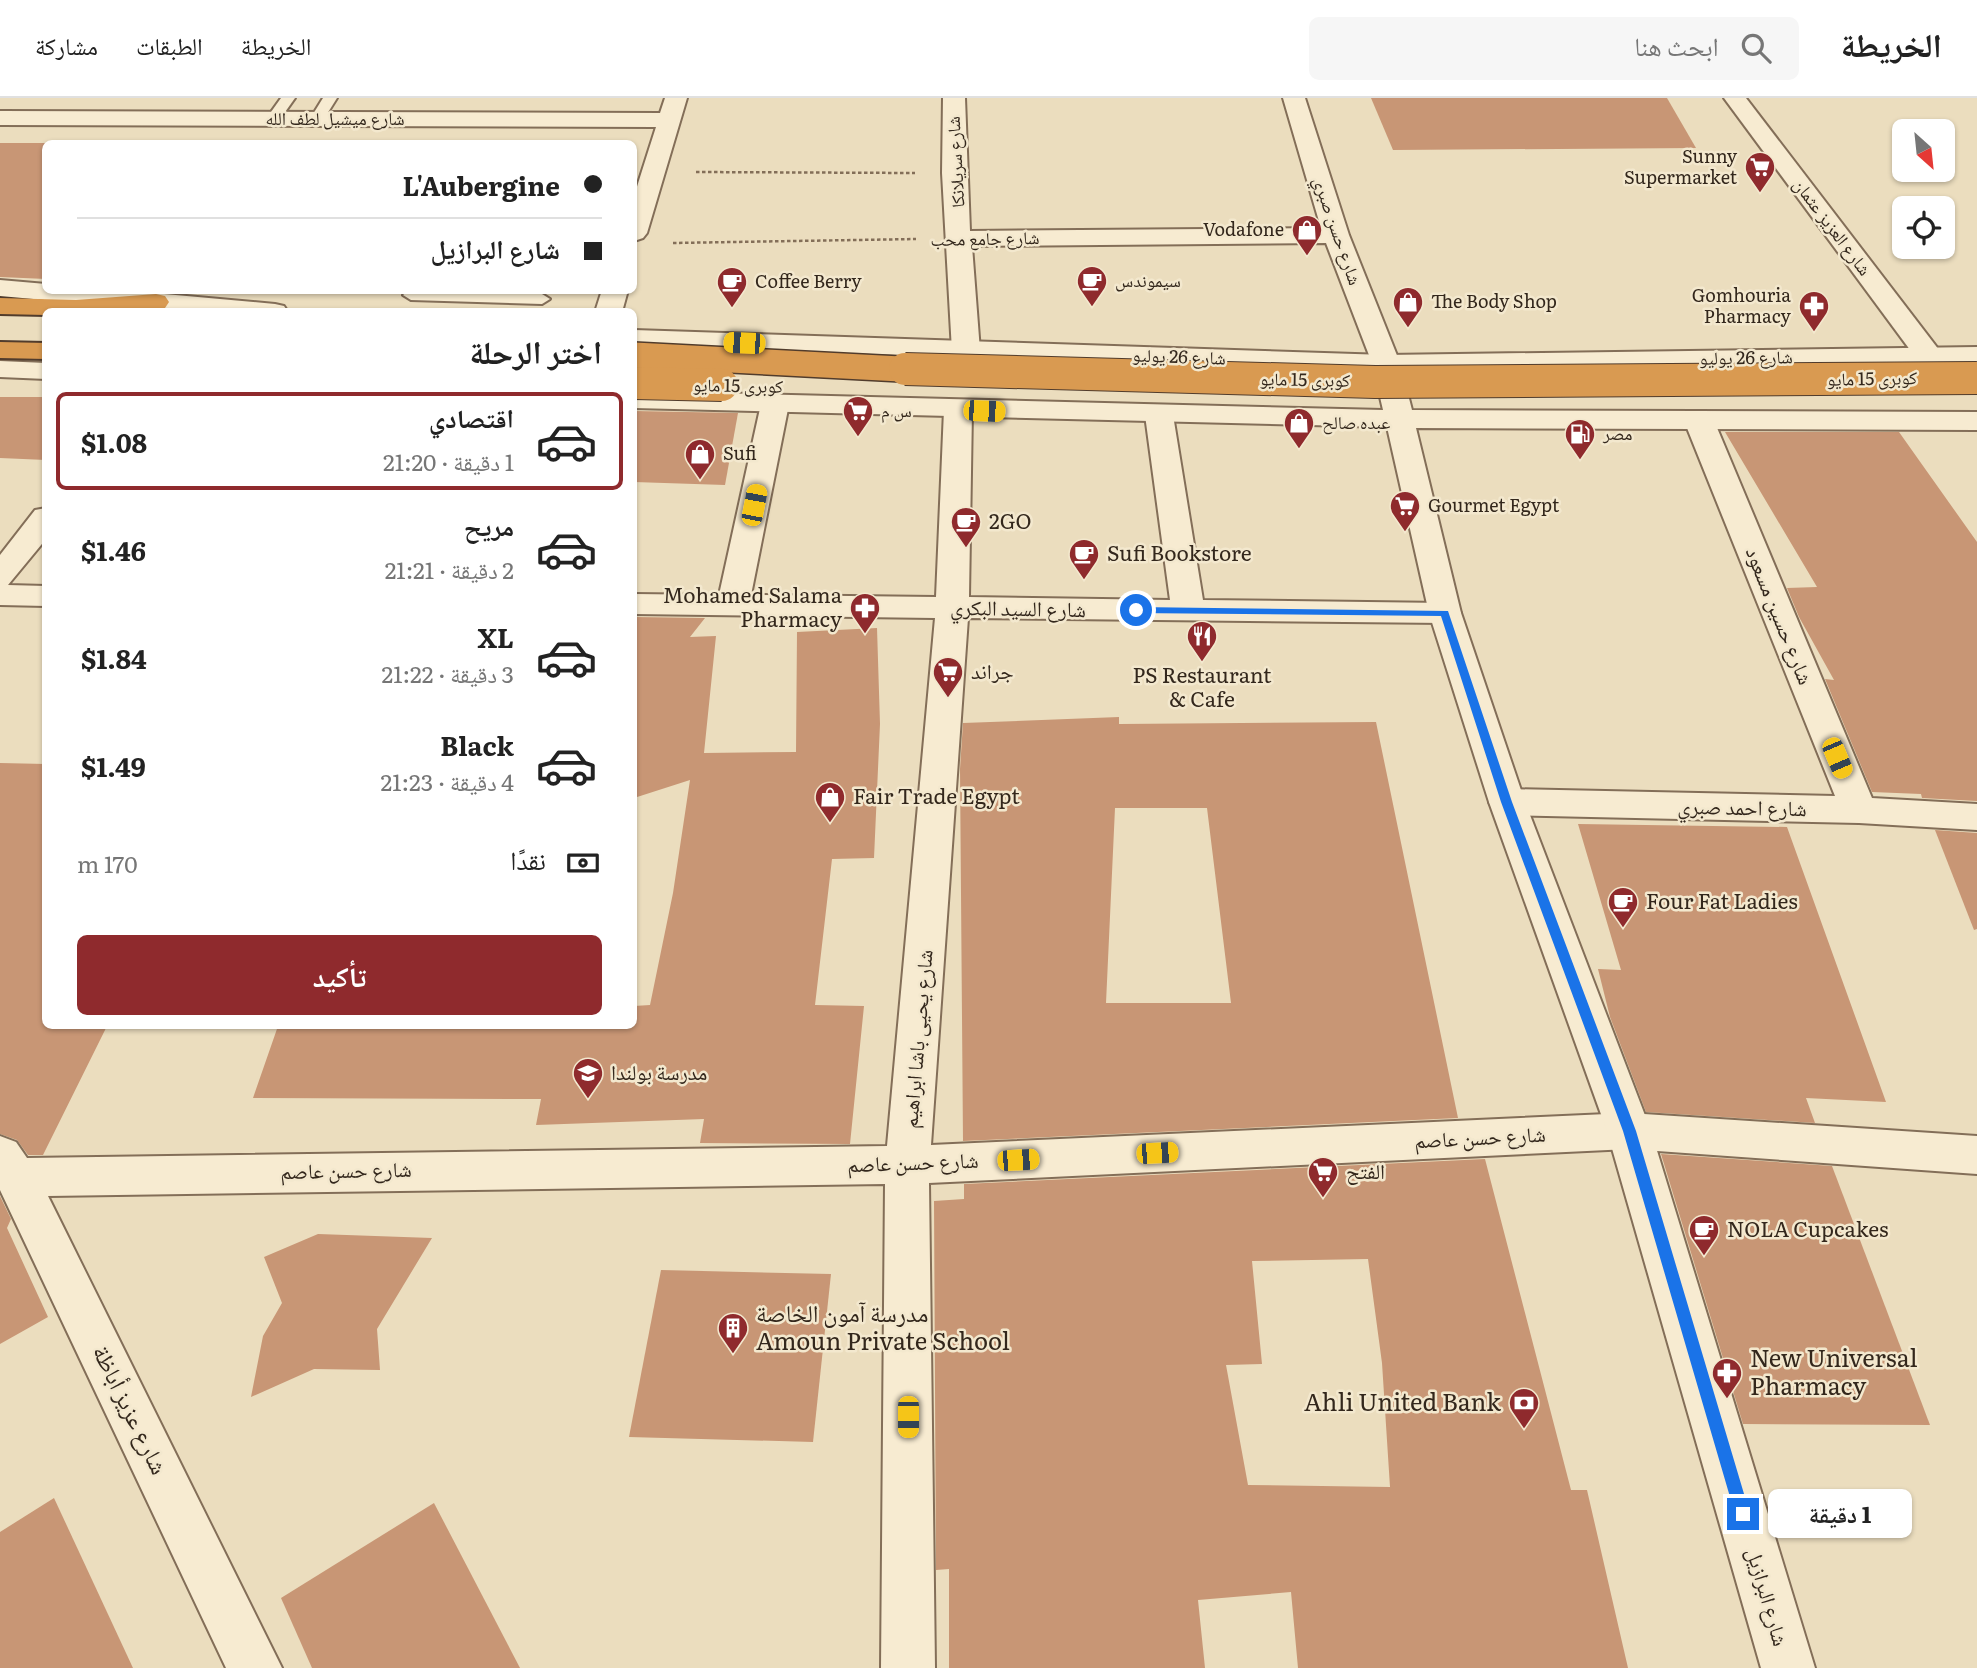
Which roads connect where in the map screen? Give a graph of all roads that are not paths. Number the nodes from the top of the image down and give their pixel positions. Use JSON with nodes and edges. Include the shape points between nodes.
{"nodes":[{"id":1,"x":330,"y":98,"type":"edge"},
{"id":2,"x":954,"y":98,"type":"edge"},
{"id":3,"x":1294,"y":98,"type":"edge"},
{"id":4,"x":1735,"y":98,"type":"edge"},
{"id":5,"x":673,"y":109,"type":"edge"},
{"id":6,"x":283,"y":112,"type":"edge"},
{"id":7,"x":0,"y":118,"type":"edge"},
{"id":8,"x":317,"y":119,"type":"junction"},
{"id":9,"x":273,"y":140,"type":"edge"},
{"id":10,"x":638,"y":205,"type":"edge"},
{"id":11,"x":1336,"y":235,"type":"junction"},
{"id":12,"x":961,"y":239,"type":"junction"},
{"id":13,"x":0,"y":288,"type":"edge"},
{"id":14,"x":42,"y":291,"type":"edge"},
{"id":15,"x":92,"y":294,"type":"edge"},
{"id":16,"x":168,"y":299,"type":"edge"},
{"id":17,"x":409,"y":299,"type":"edge"},
{"id":18,"x":541,"y":300,"type":"edge"},
{"id":19,"x":0,"y":306,"type":"edge"},
{"id":20,"x":100,"y":308,"type":"edge"},
{"id":21,"x":242,"y":308,"type":"edge"},
{"id":22,"x":40,"y":316,"type":"edge"},
{"id":23,"x":0,"y":322,"type":"edge"},
{"id":24,"x":637,"y":338,"type":"edge"},
{"id":25,"x":0,"y":350,"type":"edge"},
{"id":26,"x":42,"y":351,"type":"edge"},
{"id":27,"x":966,"y":351,"type":"junction"},
{"id":28,"x":637,"y":355,"type":"edge"},
{"id":29,"x":1977,"y":355,"type":"edge"},
{"id":30,"x":1929,"y":356,"type":"junction"},
{"id":31,"x":1386,"y":363,"type":"junction"},
{"id":32,"x":0,"y":369,"type":"edge"},
{"id":33,"x":42,"y":371,"type":"edge"},
{"id":34,"x":1977,"y":378,"type":"edge"},
{"id":35,"x":637,"y":383,"type":"edge"},
{"id":36,"x":637,"y":400,"type":"edge"},
{"id":37,"x":1977,"y":403,"type":"edge"},
{"id":38,"x":775,"y":404,"type":"junction"},
{"id":39,"x":958,"y":410,"type":"junction"},
{"id":40,"x":1159,"y":415,"type":"junction"},
{"id":41,"x":1399,"y":419,"type":"junction"},
{"id":42,"x":1977,"y":421,"type":"edge"},
{"id":43,"x":1700,"y":423,"type":"junction"},
{"id":44,"x":42,"y":522,"type":"edge"},
{"id":45,"x":0,"y":577,"type":"edge"},
{"id":46,"x":0,"y":595,"type":"edge"},
{"id":47,"x":42,"y":596,"type":"edge"},
{"id":48,"x":637,"y":604,"type":"edge"},
{"id":49,"x":733,"y":605,"type":"junction"},
{"id":50,"x":952,"y":608,"type":"junction"},
{"id":51,"x":1188,"y":611,"type":"junction"},
{"id":52,"x":1445,"y":613,"type":"junction"},
{"id":53,"x":1507,"y":802,"type":"junction"},
{"id":54,"x":1858,"y":810,"type":"junction"},
{"id":55,"x":1977,"y":817,"type":"edge"},
{"id":56,"x":1629,"y":1131,"type":"junction"},
{"id":57,"x":1977,"y":1155,"type":"edge"},
{"id":58,"x":907,"y":1165,"type":"junction"},
{"id":59,"x":8,"y":1166,"type":"edge"},
{"id":60,"x":255,"y":1668,"type":"edge"},
{"id":61,"x":908,"y":1668,"type":"edge"},
{"id":62,"x":1788,"y":1668,"type":"edge"}],
"edges":[{"from":1,"to":8,"type":"lane"},
{"from":2,"to":12,"type":"street","name":"شارع سريلانكا","via":[[954,173]]},
{"from":3,"to":11,"type":"street","name":"شارع حسن صبري"},
{"from":4,"to":30,"type":"street","name":"شارع العزيز عثمان"},
{"from":5,"to":8,"type":"street","name":"شارع ميشيل لطف الله"},
{"from":5,"to":10,"type":"street"},
{"from":6,"to":7,"type":"street","name":"شارع ميشيل لطف الله"},
{"from":6,"to":8,"type":"street","name":"شارع ميشيل لطف الله"},
{"from":6,"to":9,"type":"street"},
{"from":11,"to":12,"type":"street","name":"شارع جامع محب"},
{"from":11,"to":31,"type":"street","name":"شارع حسن صبري"},
{"from":12,"to":27,"type":"street","name":"شارع سريلانكا"},
{"from":13,"to":14,"type":"street"},
{"from":15,"to":16,"type":"street"},
{"from":16,"to":20,"type":"highway"},
{"from":16,"to":21,"type":"street"},
{"from":17,"to":18,"type":"lane"},
{"from":19,"to":22,"type":"highway"},
{"from":22,"to":23,"type":"highway"},
{"from":24,"to":27,"type":"street","name":"شارع 26 يوليو"},
{"from":25,"to":26,"type":"highway"},
{"from":27,"to":31,"type":"street","name":"شارع 26 يوليو"},
{"from":28,"to":34,"type":"highway","name":"كوبرى 15 مايو","bridge":true,"via":[[967,372],[1375,382]]},
{"from":29,"to":30,"type":"street","name":"شارع 26 يوليو"},
{"from":30,"to":31,"type":"street","name":"شارع 26 يوليو"},
{"from":31,"to":41,"type":"street","name":"شارع البرازيل"},
{"from":32,"to":33,"type":"street"},
{"from":35,"to":37,"type":"highway","name":"كوبرى 15 مايو","bridge":true,"via":[[1389,407]]},
{"from":36,"to":38,"type":"street"},
{"from":38,"to":39,"type":"street"},
{"from":38,"to":49,"type":"street"},
{"from":39,"to":40,"type":"street"},
{"from":39,"to":50,"type":"street","name":"شارع يحيى باشا ابراهيم"},
{"from":40,"to":41,"type":"street"},
{"from":40,"to":51,"type":"street"},
{"from":41,"to":43,"type":"street"},
{"from":41,"to":52,"type":"street","name":"شارع البرازيل"},
{"from":42,"to":43,"type":"street"},
{"from":43,"to":54,"type":"street","name":"شارع حسين مسعود"},
{"from":44,"to":45,"type":"street"},
{"from":46,"to":47,"type":"street"},
{"from":48,"to":49,"type":"street","name":"شارع السيد البكري"},
{"from":49,"to":50,"type":"street","name":"شارع السيد البكري"},
{"from":50,"to":51,"type":"street","name":"شارع السيد البكري"},
{"from":50,"to":58,"type":"street","name":"شارع يحيى باشا ابراهيم"},
{"from":51,"to":52,"type":"street","name":"شارع السيد البكري"},
{"from":52,"to":53,"type":"street","name":"شارع البرازيل"},
{"from":53,"to":54,"type":"street","name":"شارع احمد صبري"},
{"from":53,"to":56,"type":"street","name":"شارع البرازيل"},
{"from":54,"to":55,"type":"street","name":"شارع احمد صبري"},
{"from":56,"to":57,"type":"street","name":"شارع حسن عاصم"},
{"from":56,"to":58,"type":"street","name":"شارع حسن عاصم"},
{"from":56,"to":62,"type":"street","name":"شارع البرازيل"},
{"from":58,"to":59,"type":"street","name":"شارع حسن عاصم"},
{"from":58,"to":61,"type":"street","name":"شارع يحيى باشا ابراهيم"},
{"from":59,"to":60,"type":"street","name":"شارع عزيز أباظة"}]}
